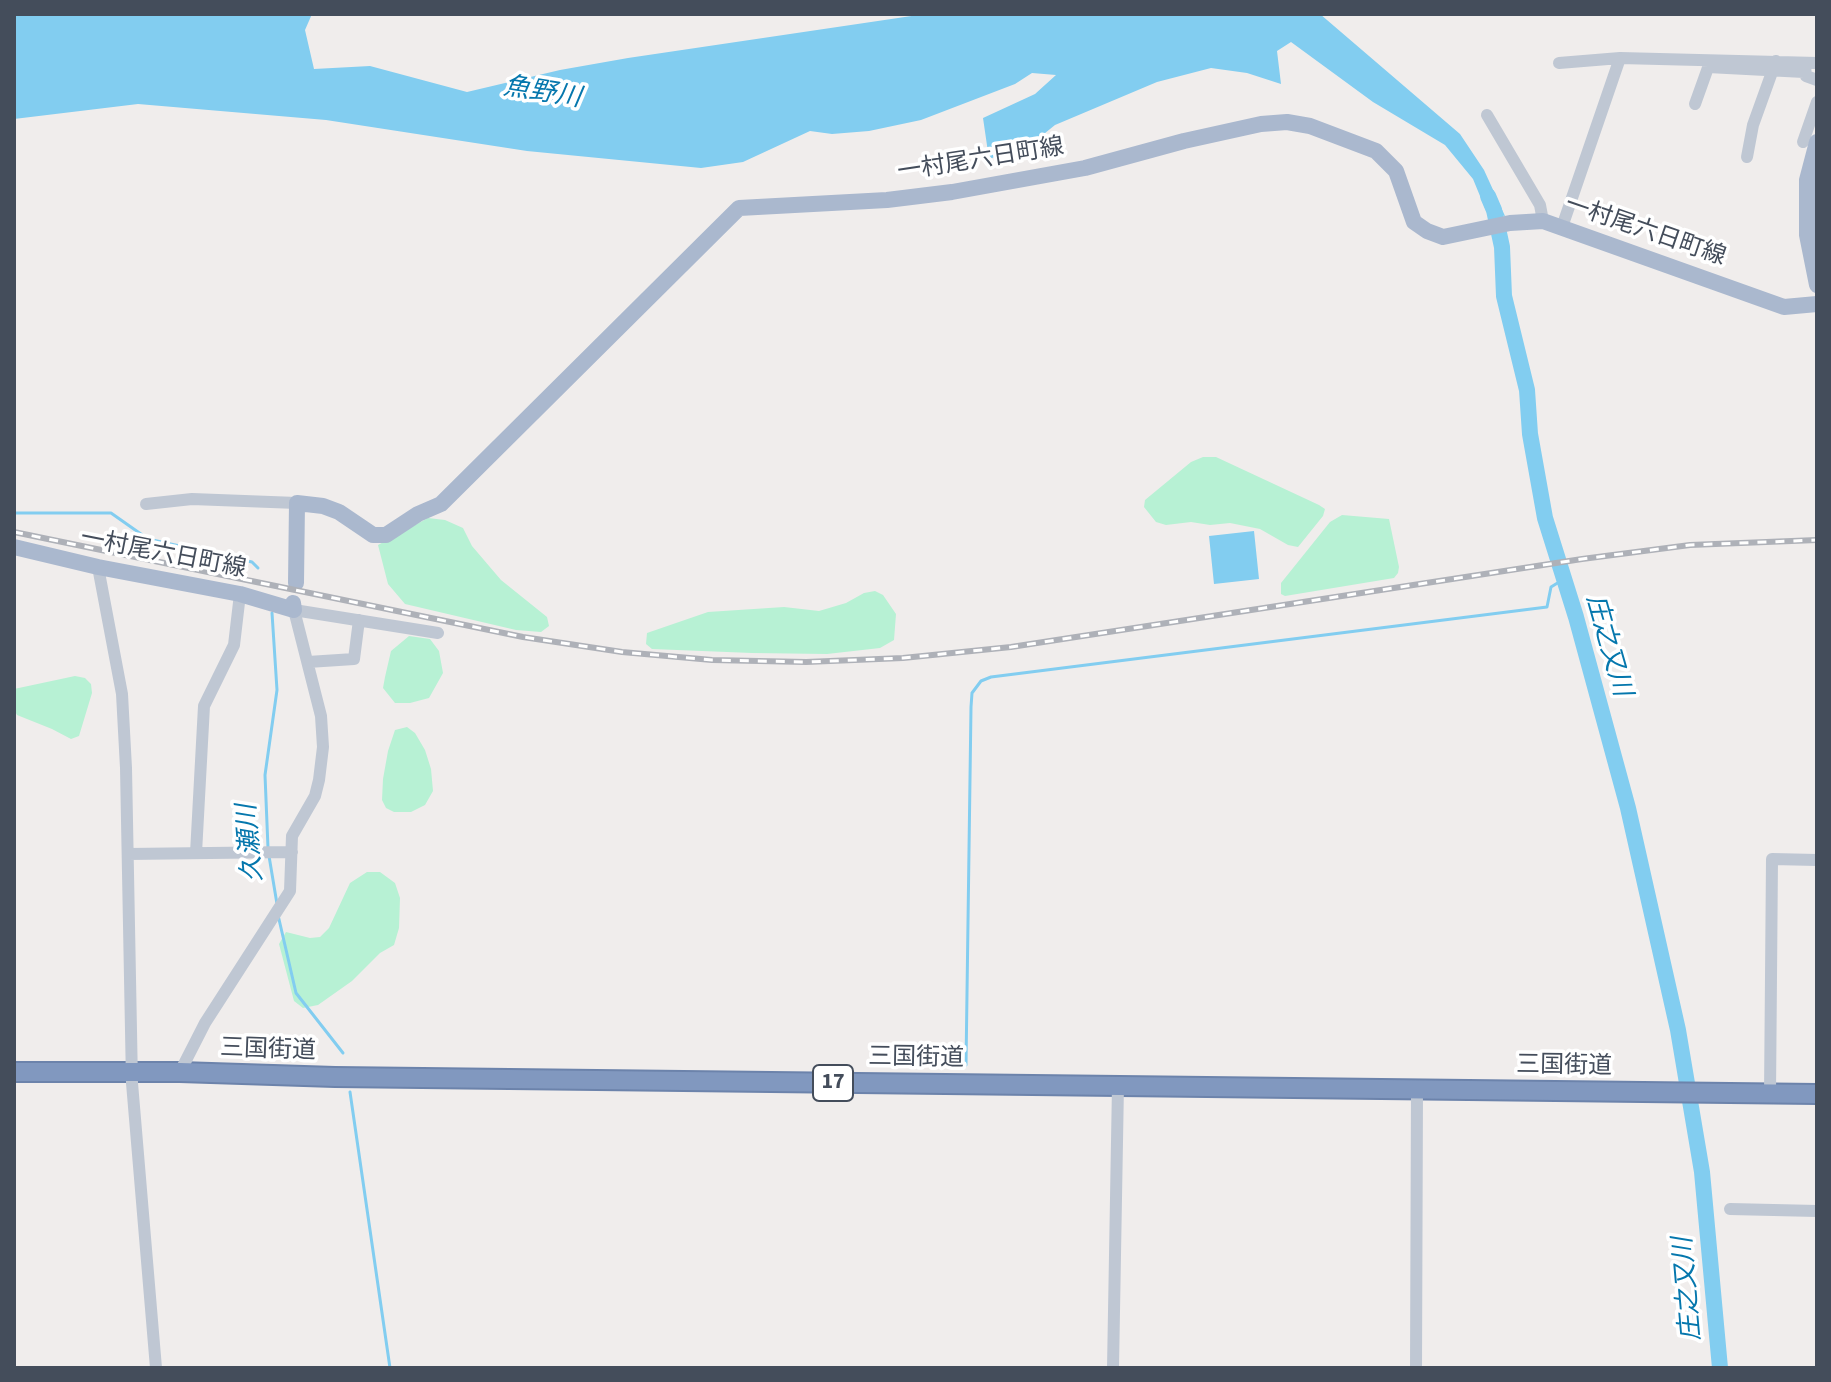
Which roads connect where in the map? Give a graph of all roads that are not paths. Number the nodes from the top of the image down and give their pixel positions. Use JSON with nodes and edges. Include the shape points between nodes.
{"nodes":[{"id":1,"x":1620,"y":58,"type":"junction"},
{"id":2,"x":1559,"y":63,"type":"dead end"},
{"id":3,"x":1709,"y":63,"type":"junction"},
{"id":4,"x":1774,"y":66,"type":"junction"},
{"id":5,"x":1809,"y":66,"type":"edge"},
{"id":6,"x":1817,"y":80,"type":"edge"},
{"id":7,"x":1817,"y":102,"type":"edge"},
{"id":8,"x":1695,"y":104,"type":"dead end"},
{"id":9,"x":1487,"y":115,"type":"dead end"},
{"id":10,"x":1810,"y":142,"type":"edge"},
{"id":11,"x":1747,"y":157,"type":"dead end"},
{"id":12,"x":1543,"y":221,"type":"junction"},
{"id":13,"x":1562,"y":227,"type":"junction"},
{"id":14,"x":1817,"y":285,"type":"edge"},
{"id":15,"x":1817,"y":304,"type":"edge"},
{"id":16,"x":297,"y":503,"type":"junction"},
{"id":17,"x":146,"y":504,"type":"dead end"},
{"id":18,"x":14,"y":547,"type":"edge"},
{"id":19,"x":98,"y":567,"type":"junction"},
{"id":20,"x":296,"y":583,"type":"dead end"},
{"id":21,"x":240,"y":594,"type":"junction"},
{"id":22,"x":294,"y":606,"type":"junction"},
{"id":23,"x":359,"y":620,"type":"junction"},
{"id":24,"x":438,"y":633,"type":"dead end"},
{"id":25,"x":308,"y":662,"type":"junction"},
{"id":26,"x":292,"y":852,"type":"junction"},
{"id":27,"x":196,"y":853,"type":"junction"},
{"id":28,"x":128,"y":854,"type":"junction"},
{"id":29,"x":1817,"y":860,"type":"edge"},
{"id":30,"x":14,"y":1072,"type":"edge"},
{"id":31,"x":132,"y":1072,"type":"junction"},
{"id":32,"x":180,"y":1072,"type":"junction"},
{"id":33,"x":1118,"y":1085,"type":"junction"},
{"id":34,"x":1417,"y":1089,"type":"junction"},
{"id":35,"x":1770,"y":1094,"type":"junction"},
{"id":36,"x":1817,"y":1094,"type":"edge"},
{"id":37,"x":1730,"y":1209,"type":"dead end"},
{"id":38,"x":1817,"y":1211,"type":"edge"},
{"id":39,"x":156,"y":1368,"type":"edge"},
{"id":40,"x":1113,"y":1368,"type":"edge"},
{"id":41,"x":1416,"y":1368,"type":"edge"}],
"edges":[{"from":1,"to":2,"type":"street"},
{"from":1,"to":3,"type":"street"},
{"from":1,"to":13,"type":"street"},
{"from":3,"to":4,"type":"street"},
{"from":3,"to":8,"type":"street"},
{"from":4,"to":5,"type":"street"},
{"from":4,"to":11,"type":"street"},
{"from":5,"to":6,"type":"street","via":[[1806,76]]},
{"from":7,"to":10,"type":"street"},
{"from":9,"to":12,"type":"street","via":[[1540,205]]},
{"from":10,"to":14,"type":"main road","via":[[1807,221]]},
{"from":12,"to":13,"type":"main road","name":"一村尾六日町線"},
{"from":12,"to":16,"type":"main road","name":"一村尾六日町線","via":[[1443,237],[1427,231],[1414,222],[1396,171],[1376,151],[1287,122],[952,192],[739,208],[441,504],[386,535],[373,535],[339,512]]},
{"from":13,"to":15,"type":"main road","name":"一村尾六日町線","via":[[1784,307]]},
{"from":16,"to":17,"type":"street","via":[[192,499]]},
{"from":16,"to":20,"type":"main road"},
{"from":18,"to":19,"type":"main road","name":"一村尾六日町線"},
{"from":19,"to":21,"type":"main road","name":"一村尾六日町線"},
{"from":19,"to":28,"type":"street","via":[[122,694]]},
{"from":21,"to":22,"type":"main road","name":"一村尾六日町線"},
{"from":21,"to":27,"type":"street","via":[[234,645],[204,706]]},
{"from":22,"to":23,"type":"street"},
{"from":22,"to":25,"type":"street"},
{"from":23,"to":24,"type":"street"},
{"from":23,"to":25,"type":"street","via":[[354,659]]},
{"from":25,"to":26,"type":"street","via":[[323,747],[315,796],[292,836]]},
{"from":26,"to":27,"type":"street"},
{"from":26,"to":32,"type":"street","via":[[290,891],[205,1023]]},
{"from":27,"to":28,"type":"street"},
{"from":28,"to":31,"type":"street"},
{"from":29,"to":35,"type":"street","via":[[1772,859]]},
{"from":30,"to":31,"type":"highway","name":"三国街道","number":"17"},
{"from":31,"to":32,"type":"highway","name":"三国街道","number":"17"},
{"from":31,"to":39,"type":"street"},
{"from":32,"to":33,"type":"highway","name":"三国街道","number":"17"},
{"from":33,"to":34,"type":"highway","name":"三国街道","number":"17"},
{"from":33,"to":40,"type":"street"},
{"from":34,"to":35,"type":"highway","name":"三国街道","number":"17"},
{"from":34,"to":41,"type":"street"},
{"from":35,"to":36,"type":"highway","name":"三国街道","number":"17"},
{"from":37,"to":38,"type":"street"}]}
